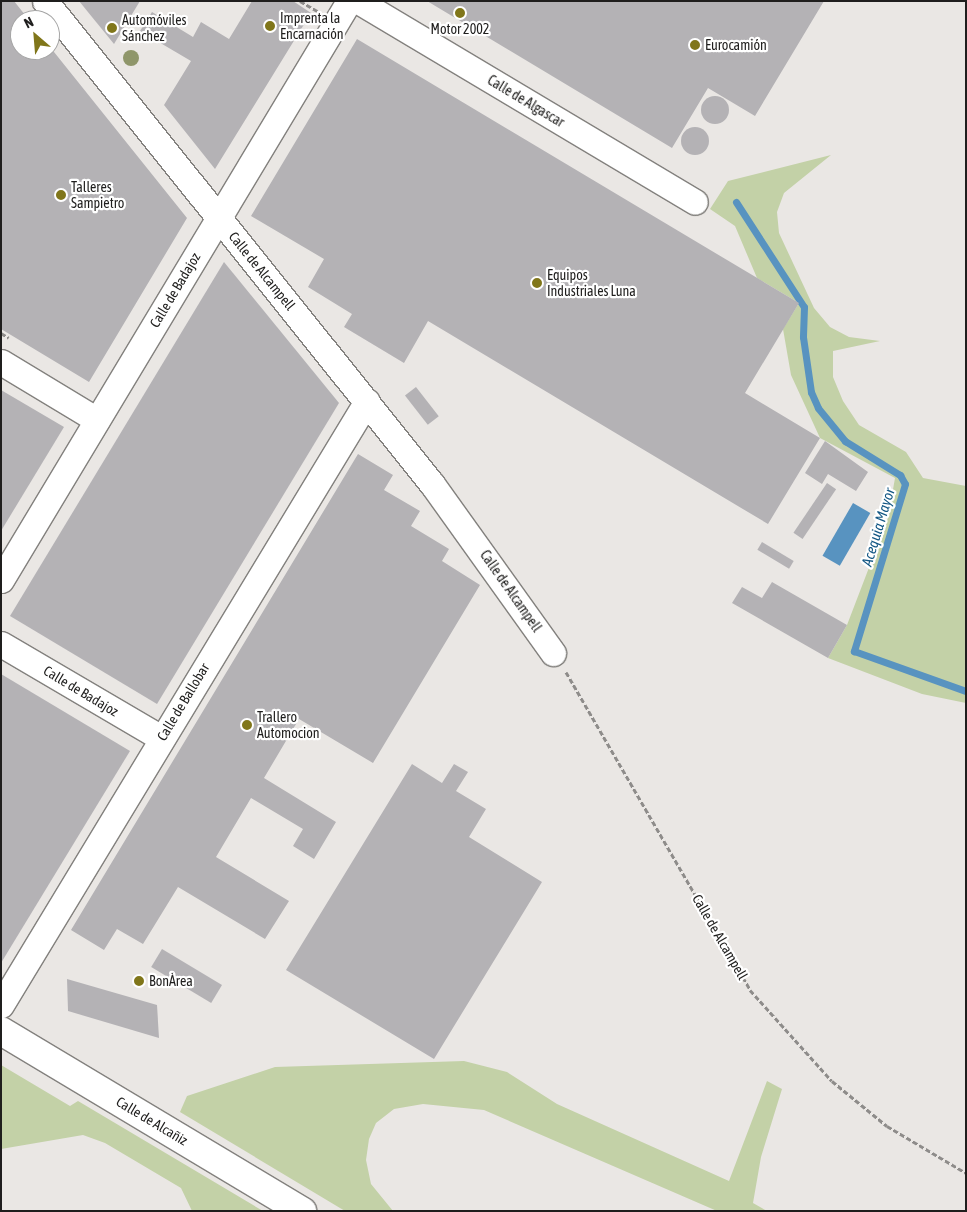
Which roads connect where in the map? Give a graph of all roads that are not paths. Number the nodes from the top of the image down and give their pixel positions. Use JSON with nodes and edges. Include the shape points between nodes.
{"nodes":[{"id":1,"x":45,"y":1,"type":"edge"},
{"id":2,"x":349,"y":1,"type":"edge"},
{"id":3,"x":358,"y":1,"type":"edge"},
{"id":4,"x":695,"y":202,"type":"dead end"},
{"id":5,"x":219,"y":218,"type":"junction"},
{"id":6,"x":1,"y":362,"type":"edge"},
{"id":7,"x":367,"y":401,"type":"junction"},
{"id":8,"x":97,"y":420,"type":"junction"},
{"id":9,"x":1,"y":580,"type":"edge"},
{"id":10,"x":1,"y":644,"type":"edge"},
{"id":11,"x":554,"y":653,"type":"road end"},
{"id":12,"x":161,"y":738,"type":"junction"},
{"id":13,"x":1,"y":1005,"type":"edge"},
{"id":14,"x":1,"y":1031,"type":"edge"},
{"id":15,"x":302,"y":1211,"type":"edge"}],
"edges":[{"from":1,"to":5,"type":"street","name":"Calle de Alcampell"},
{"from":2,"to":5,"type":"street","name":"Calle de Badajoz"},
{"from":3,"to":4,"type":"street","name":"Calle de Algascar"},
{"from":5,"to":7,"type":"street","name":"Calle de Alcampell"},
{"from":5,"to":8,"type":"street","name":"Calle de Badajoz"},
{"from":6,"to":8,"type":"street"},
{"from":7,"to":11,"type":"street","name":"Calle de Alcampell","via":[[484,552]]},
{"from":7,"to":12,"type":"street","name":"Calle de Ballobar"},
{"from":8,"to":9,"type":"street","name":"Calle de Badajoz"},
{"from":10,"to":12,"type":"street","name":"Calle de Badajoz"},
{"from":12,"to":13,"type":"street","name":"Calle de Ballobar"},
{"from":14,"to":15,"type":"main road","name":"Calle de Alcañiz"}]}
